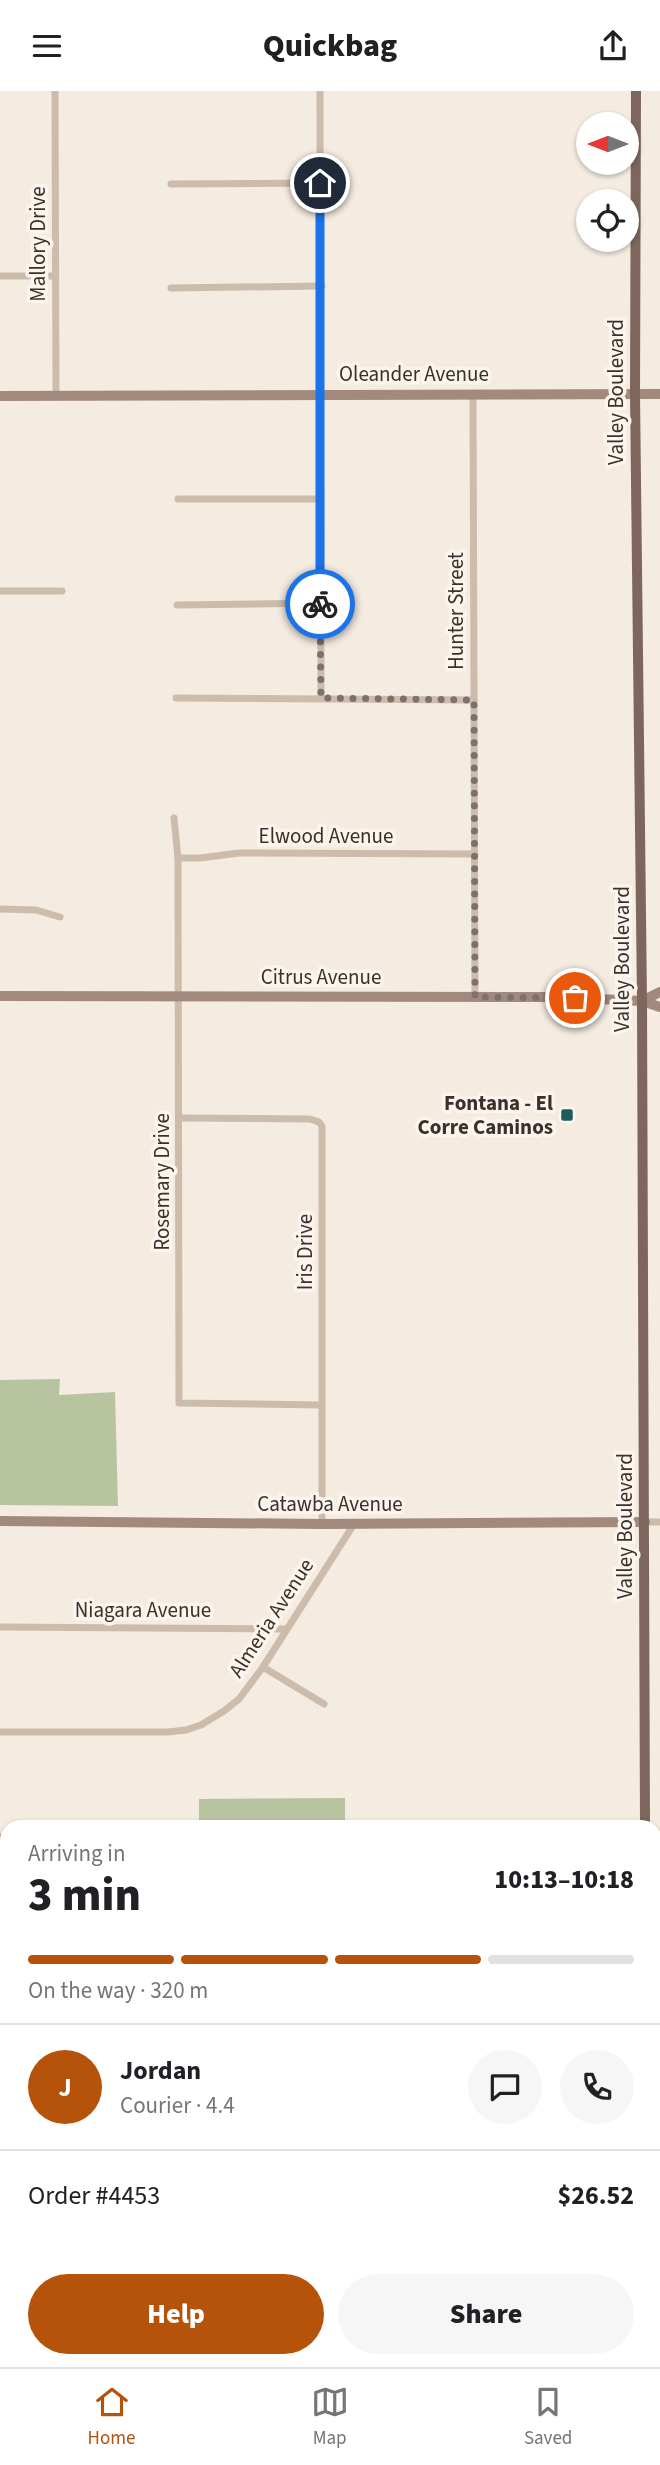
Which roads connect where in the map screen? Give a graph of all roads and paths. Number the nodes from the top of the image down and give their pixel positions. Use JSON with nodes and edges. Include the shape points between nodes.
{"nodes":[{"id":1,"x":55,"y":91,"type":"edge"},
{"id":2,"x":320,"y":91,"type":"edge"},
{"id":3,"x":636,"y":91,"type":"edge"},
{"id":4,"x":320,"y":183,"type":"junction"},
{"id":5,"x":171,"y":184,"type":"dead end"},
{"id":6,"x":0,"y":275,"type":"edge"},
{"id":7,"x":55,"y":276,"type":"junction"},
{"id":8,"x":322,"y":286,"type":"junction"},
{"id":9,"x":171,"y":288,"type":"dead end"},
{"id":10,"x":321,"y":394,"type":"junction"},
{"id":11,"x":473,"y":394,"type":"junction"},
{"id":12,"x":635,"y":394,"type":"junction"},
{"id":13,"x":660,"y":394,"type":"edge"},
{"id":14,"x":0,"y":396,"type":"edge"},
{"id":15,"x":56,"y":396,"type":"junction"},
{"id":16,"x":178,"y":499,"type":"dead end"},
{"id":17,"x":320,"y":499,"type":"junction"},
{"id":18,"x":0,"y":591,"type":"edge"},
{"id":19,"x":62,"y":591,"type":"dead end"},
{"id":20,"x":320,"y":603,"type":"junction"},
{"id":21,"x":177,"y":605,"type":"dead end"},
{"id":22,"x":176,"y":698,"type":"dead end"},
{"id":23,"x":321,"y":698,"type":"junction"},
{"id":24,"x":474,"y":700,"type":"junction"},
{"id":25,"x":174,"y":818,"type":"dead end"},
{"id":26,"x":475,"y":854,"type":"junction"},
{"id":27,"x":178,"y":857,"type":"junction"},
{"id":28,"x":0,"y":909,"type":"edge"},
{"id":29,"x":60,"y":917,"type":"dead end"},
{"id":30,"x":660,"y":992,"type":"edge"},
{"id":31,"x":0,"y":996,"type":"edge"},
{"id":32,"x":178,"y":997,"type":"junction"},
{"id":33,"x":475,"y":997,"type":"junction"},
{"id":34,"x":642,"y":1001,"type":"junction"},
{"id":35,"x":660,"y":1007,"type":"edge"},
{"id":36,"x":179,"y":1118,"type":"junction"},
{"id":37,"x":322,"y":1405,"type":"junction"},
{"id":38,"x":0,"y":1521,"type":"edge"},
{"id":39,"x":645,"y":1522,"type":"junction"},
{"id":40,"x":660,"y":1522,"type":"edge"},
{"id":41,"x":322,"y":1524,"type":"junction"},
{"id":42,"x":354,"y":1524,"type":"junction"},
{"id":43,"x":0,"y":1627,"type":"edge"},
{"id":44,"x":285,"y":1629,"type":"junction"},
{"id":45,"x":263,"y":1667,"type":"junction"},
{"id":46,"x":324,"y":1704,"type":"dead end"},
{"id":47,"x":0,"y":1731,"type":"edge"},
{"id":48,"x":645,"y":1820,"type":"edge"}],
"edges":[{"from":1,"to":7,"type":"street","name":"Mallory Drive"},
{"from":2,"to":4,"type":"street"},
{"from":3,"to":12,"type":"main road","name":"Valley Boulevard"},
{"from":4,"to":5,"type":"street"},
{"from":4,"to":8,"type":"street"},
{"from":6,"to":7,"type":"street"},
{"from":7,"to":15,"type":"street","name":"Mallory Drive"},
{"from":8,"to":9,"type":"street"},
{"from":8,"to":10,"type":"street"},
{"from":10,"to":11,"type":"street","name":"Oleander Avenue"},
{"from":10,"to":15,"type":"street","name":"Oleander Avenue"},
{"from":10,"to":17,"type":"street"},
{"from":11,"to":12,"type":"street","name":"Oleander Avenue"},
{"from":11,"to":24,"type":"street","name":"Hunter Street"},
{"from":12,"to":13,"type":"street","name":"Oleander Avenue"},
{"from":12,"to":34,"type":"main road","name":"Valley Boulevard"},
{"from":14,"to":15,"type":"street","name":"Oleander Avenue"},
{"from":16,"to":17,"type":"street"},
{"from":17,"to":20,"type":"street"},
{"from":18,"to":19,"type":"street"},
{"from":20,"to":21,"type":"street"},
{"from":20,"to":23,"type":"street"},
{"from":22,"to":23,"type":"street"},
{"from":23,"to":24,"type":"street"},
{"from":24,"to":26,"type":"street","name":"Hunter Street"},
{"from":25,"to":27,"type":"street","name":"Rosemary Drive"},
{"from":26,"to":27,"type":"street","name":"Elwood Avenue"},
{"from":26,"to":33,"type":"street","name":"Hunter Street"},
{"from":27,"to":32,"type":"street","name":"Rosemary Drive"},
{"from":28,"to":29,"type":"street","via":[[37,910]]},
{"from":30,"to":34,"type":"street","name":"Citrus Avenue"},
{"from":31,"to":32,"type":"street","name":"Citrus Avenue"},
{"from":32,"to":33,"type":"street","name":"Citrus Avenue"},
{"from":32,"to":36,"type":"street","name":"Rosemary Drive"},
{"from":33,"to":34,"type":"street","name":"Citrus Avenue"},
{"from":34,"to":35,"type":"street","name":"Citrus Avenue"},
{"from":34,"to":39,"type":"main road","name":"Valley Boulevard"},
{"from":36,"to":37,"type":"street","name":"Iris Drive","via":[[310,1119],[322,1126]]},
{"from":36,"to":37,"type":"street","name":"Rosemary Drive","via":[[178,1403]]},
{"from":37,"to":41,"type":"street","name":"Iris Drive"},
{"from":38,"to":41,"type":"street","name":"Catawba Avenue"},
{"from":39,"to":40,"type":"street","name":"Catawba Avenue"},
{"from":39,"to":42,"type":"street","name":"Catawba Avenue"},
{"from":39,"to":48,"type":"main road","name":"Valley Boulevard"},
{"from":41,"to":42,"type":"street","name":"Catawba Avenue"},
{"from":42,"to":44,"type":"street","name":"Almeria Avenue"},
{"from":43,"to":44,"type":"street","name":"Niagara Avenue"},
{"from":44,"to":45,"type":"street","name":"Almeria Avenue"},
{"from":45,"to":46,"type":"street"},
{"from":45,"to":47,"type":"street","name":"Almeria Avenue","via":[[239,1699],[186,1730]]}]}
